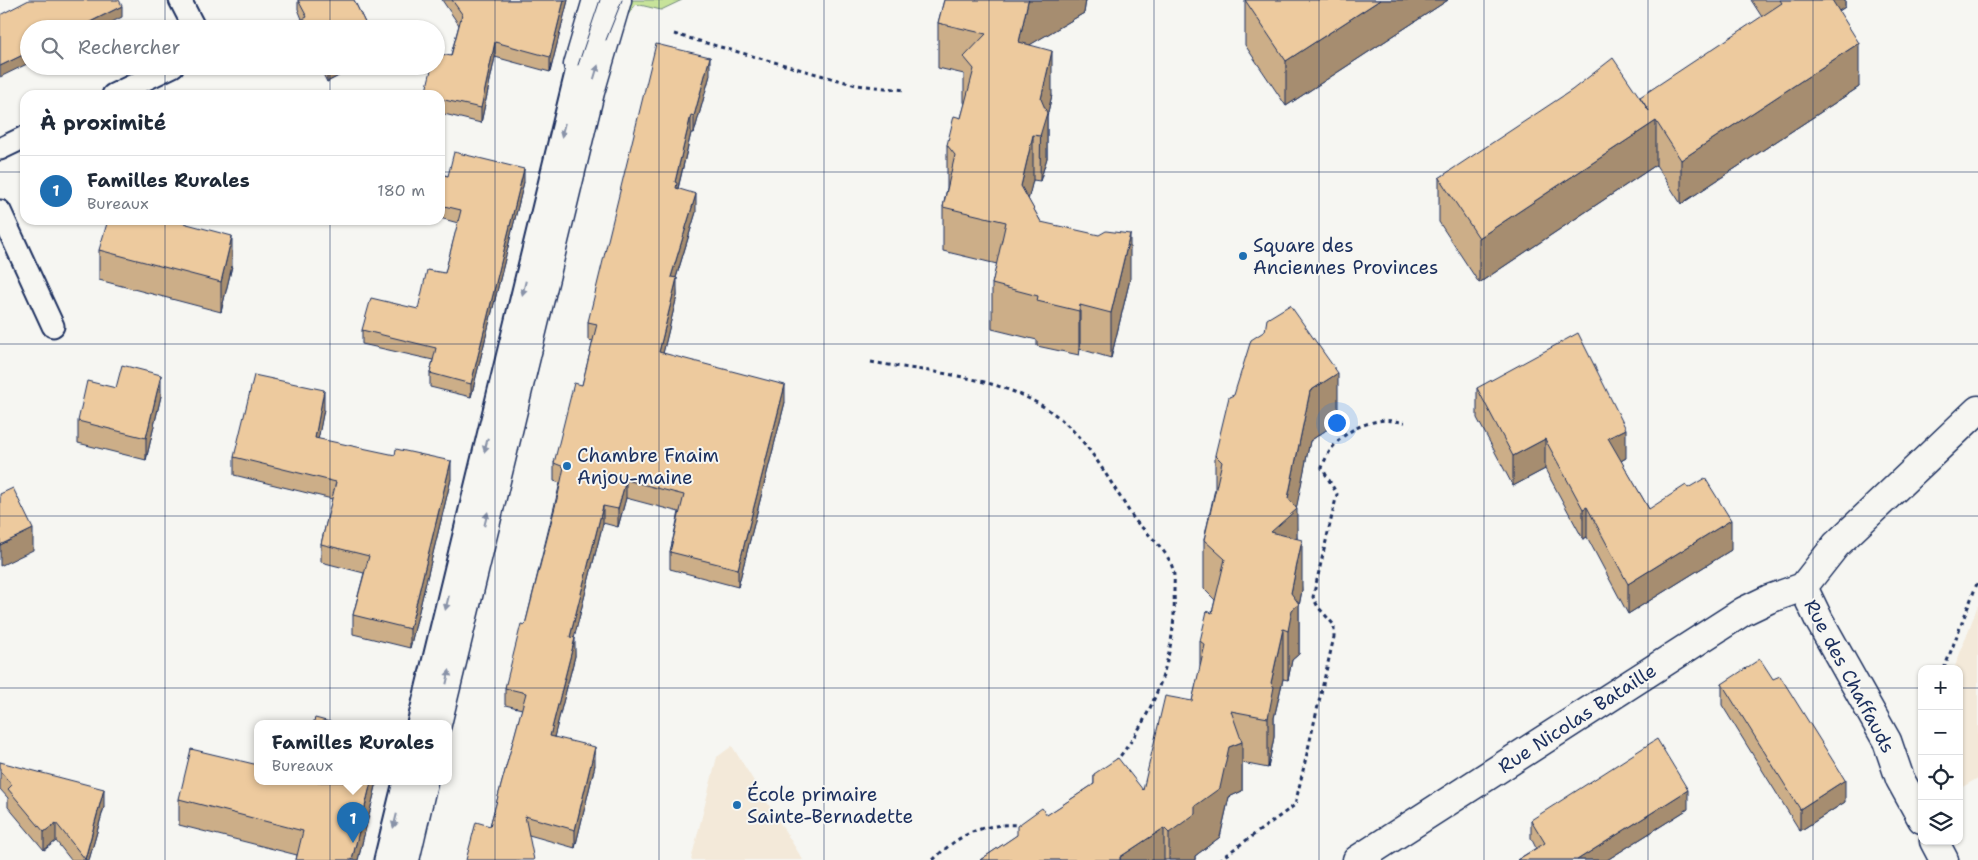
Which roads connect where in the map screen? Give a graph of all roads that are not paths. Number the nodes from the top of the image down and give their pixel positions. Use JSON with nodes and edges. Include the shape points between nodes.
{"nodes":[{"id":1,"x":180,"y":0,"type":"edge"},
{"id":2,"x":597,"y":0,"type":"edge"},
{"id":3,"x":617,"y":0,"type":"edge"},
{"id":4,"x":190,"y":20,"type":"edge"},
{"id":5,"x":578,"y":65,"type":"joint"},
{"id":6,"x":154,"y":75,"type":"edge"},
{"id":7,"x":123,"y":90,"type":"edge"},
{"id":8,"x":20,"y":139,"type":"edge"},
{"id":9,"x":0,"y":149,"type":"edge"},
{"id":10,"x":0,"y":211,"type":"edge"},
{"id":11,"x":53,"y":326,"type":"dead end"},
{"id":12,"x":1978,"y":410,"type":"edge"},
{"id":13,"x":1803,"y":587,"type":"junction"},
{"id":14,"x":419,"y":720,"type":"edge"},
{"id":15,"x":438,"y":720,"type":"edge"},
{"id":16,"x":403,"y":785,"type":"edge"},
{"id":17,"x":422,"y":785,"type":"edge"},
{"id":18,"x":1918,"y":812,"type":"edge"},
{"id":19,"x":1936,"y":845,"type":"edge"},
{"id":20,"x":385,"y":860,"type":"edge"},
{"id":21,"x":405,"y":860,"type":"edge"},
{"id":22,"x":1357,"y":860,"type":"edge"},
{"id":23,"x":1944,"y":860,"type":"edge"}],
"edges":[{"from":1,"to":4,"type":"lane"},
{"from":2,"to":5,"type":"street"},
{"from":15,"to":3,"type":"street","one_way":true,"via":[[590,92]]},
{"from":5,"to":14,"type":"lane","one_way":true},
{"from":6,"to":7,"type":"lane"},
{"from":8,"to":9,"type":"lane"},
{"from":10,"to":11,"type":"lane"},
{"from":12,"to":13,"type":"street","via":[[1836,545]]},
{"from":13,"to":18,"type":"street","name":"Rue des Chaffauds","via":[[1887,741],[1900,779]]},
{"from":13,"to":22,"type":"street","name":"Rue Nicolas Bataille","via":[[1744,611]]},
{"from":16,"to":20,"type":"lane","one_way":true},
{"from":17,"to":21,"type":"street"},
{"from":19,"to":23,"type":"street"}]}
